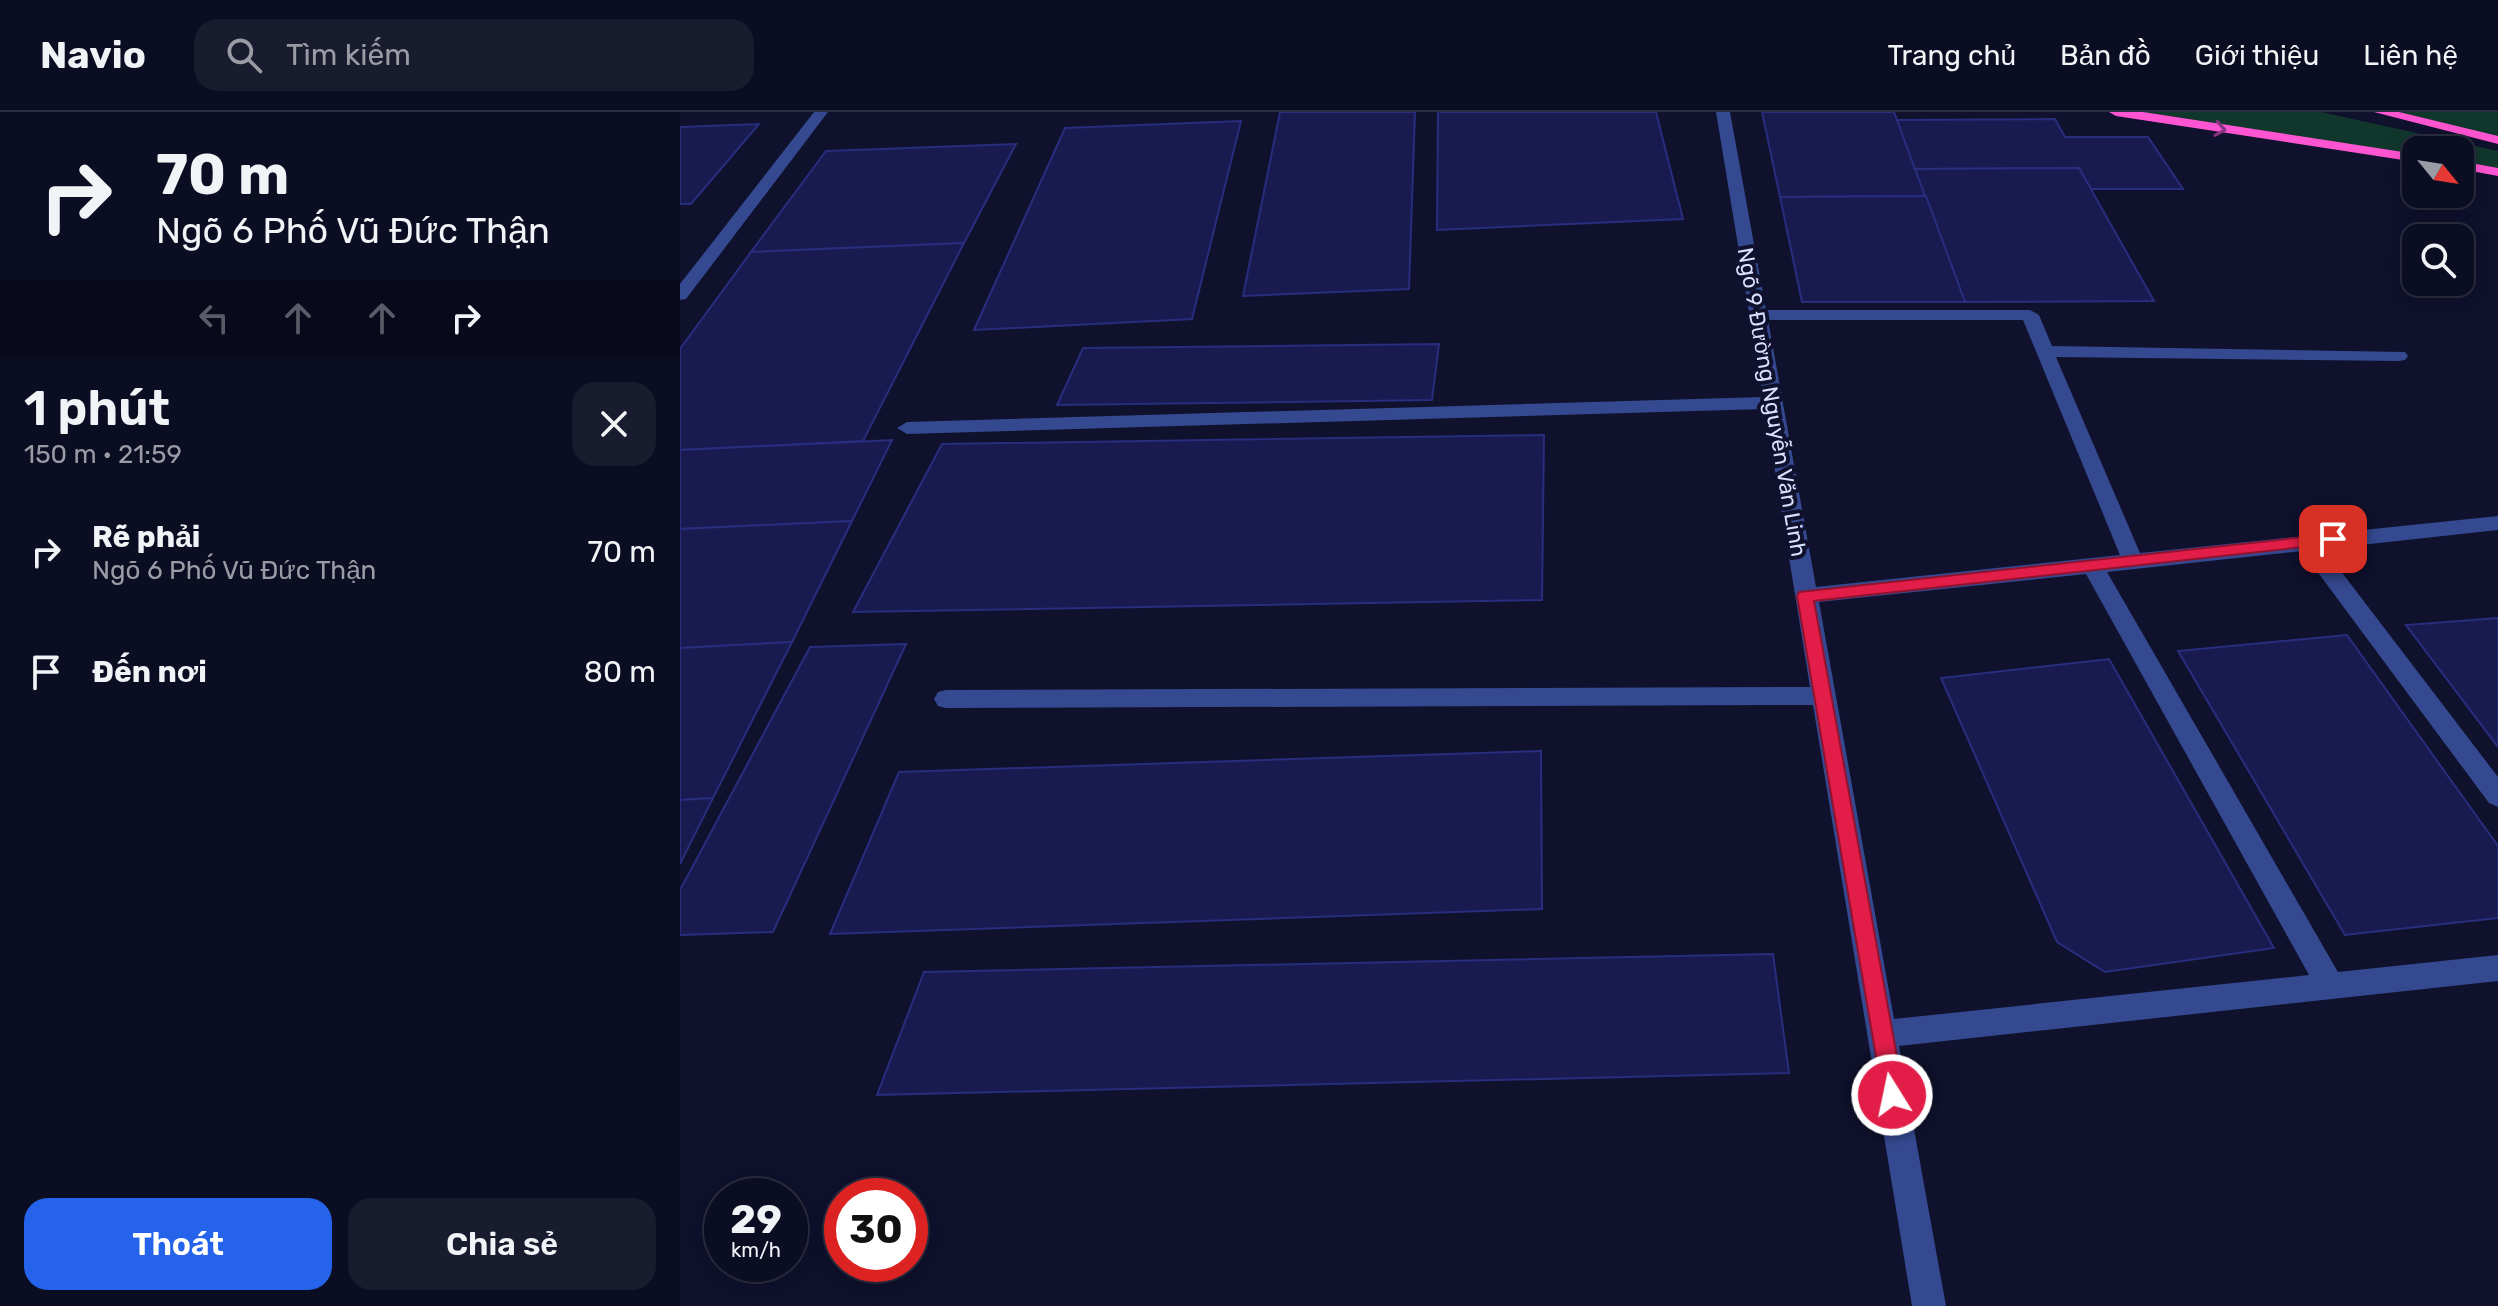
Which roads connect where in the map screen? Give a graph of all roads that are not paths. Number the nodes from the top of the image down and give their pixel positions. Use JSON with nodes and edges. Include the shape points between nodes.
{"nodes":[{"id":1,"x":821,"y":112,"type":"edge"},
{"id":2,"x":1723,"y":112,"type":"edge"},
{"id":3,"x":2116,"y":112,"type":"edge"},
{"id":4,"x":2381,"y":112,"type":"edge"},
{"id":5,"x":2498,"y":140,"type":"edge"},
{"id":6,"x":2402,"y":156,"type":"edge"},
{"id":7,"x":2474,"y":168,"type":"edge"},
{"id":8,"x":2498,"y":172,"type":"edge"},
{"id":9,"x":682,"y":290,"type":"edge"},
{"id":10,"x":1757,"y":315,"type":"junction"},
{"id":11,"x":2045,"y":351,"type":"junction"},
{"id":12,"x":2399,"y":356,"type":"dead end"},
{"id":13,"x":1771,"y":403,"type":"junction"},
{"id":14,"x":907,"y":428,"type":"dead end"},
{"id":15,"x":2498,"y":523,"type":"edge"},
{"id":16,"x":2307,"y":542,"type":"junction"},
{"id":17,"x":2133,"y":561,"type":"junction"},
{"id":18,"x":2092,"y":565,"type":"junction"},
{"id":19,"x":1805,"y":596,"type":"junction"},
{"id":20,"x":1824,"y":696,"type":"junction"},
{"id":21,"x":946,"y":699,"type":"dead end"},
{"id":22,"x":2498,"y":796,"type":"edge"},
{"id":23,"x":2498,"y":968,"type":"edge"},
{"id":24,"x":2331,"y":986,"type":"junction"},
{"id":25,"x":1882,"y":1034,"type":"junction"},
{"id":26,"x":1929,"y":1306,"type":"edge"}],
"edges":[{"from":1,"to":9,"type":"street"},
{"from":2,"to":10,"type":"street","name":"Ngõ 9 Đường Nguyễn Văn Linh"},
{"from":3,"to":6,"type":"highway","one_way":true},
{"from":4,"to":5,"type":"highway"},
{"from":7,"to":8,"type":"highway"},
{"from":10,"to":11,"type":"street","via":[[2030,315]]},
{"from":10,"to":13,"type":"street","name":"Ngõ 9 Đường Nguyễn Văn Linh"},
{"from":11,"to":12,"type":"street"},
{"from":11,"to":17,"type":"street"},
{"from":13,"to":14,"type":"street"},
{"from":13,"to":19,"type":"street","name":"Ngõ 9 Đường Nguyễn Văn Linh"},
{"from":15,"to":16,"type":"street"},
{"from":16,"to":17,"type":"street"},
{"from":16,"to":22,"type":"street"},
{"from":17,"to":18,"type":"street"},
{"from":18,"to":19,"type":"street"},
{"from":18,"to":24,"type":"street"},
{"from":19,"to":20,"type":"street","name":"Ngõ 9 Đường Nguyễn Văn Linh"},
{"from":20,"to":21,"type":"street"},
{"from":20,"to":25,"type":"street","name":"Ngõ 9 Đường Nguyễn Văn Linh"},
{"from":23,"to":24,"type":"street"},
{"from":24,"to":25,"type":"street"},
{"from":25,"to":26,"type":"street","name":"Ngõ 9 Đường Nguyễn Văn Linh"}]}
